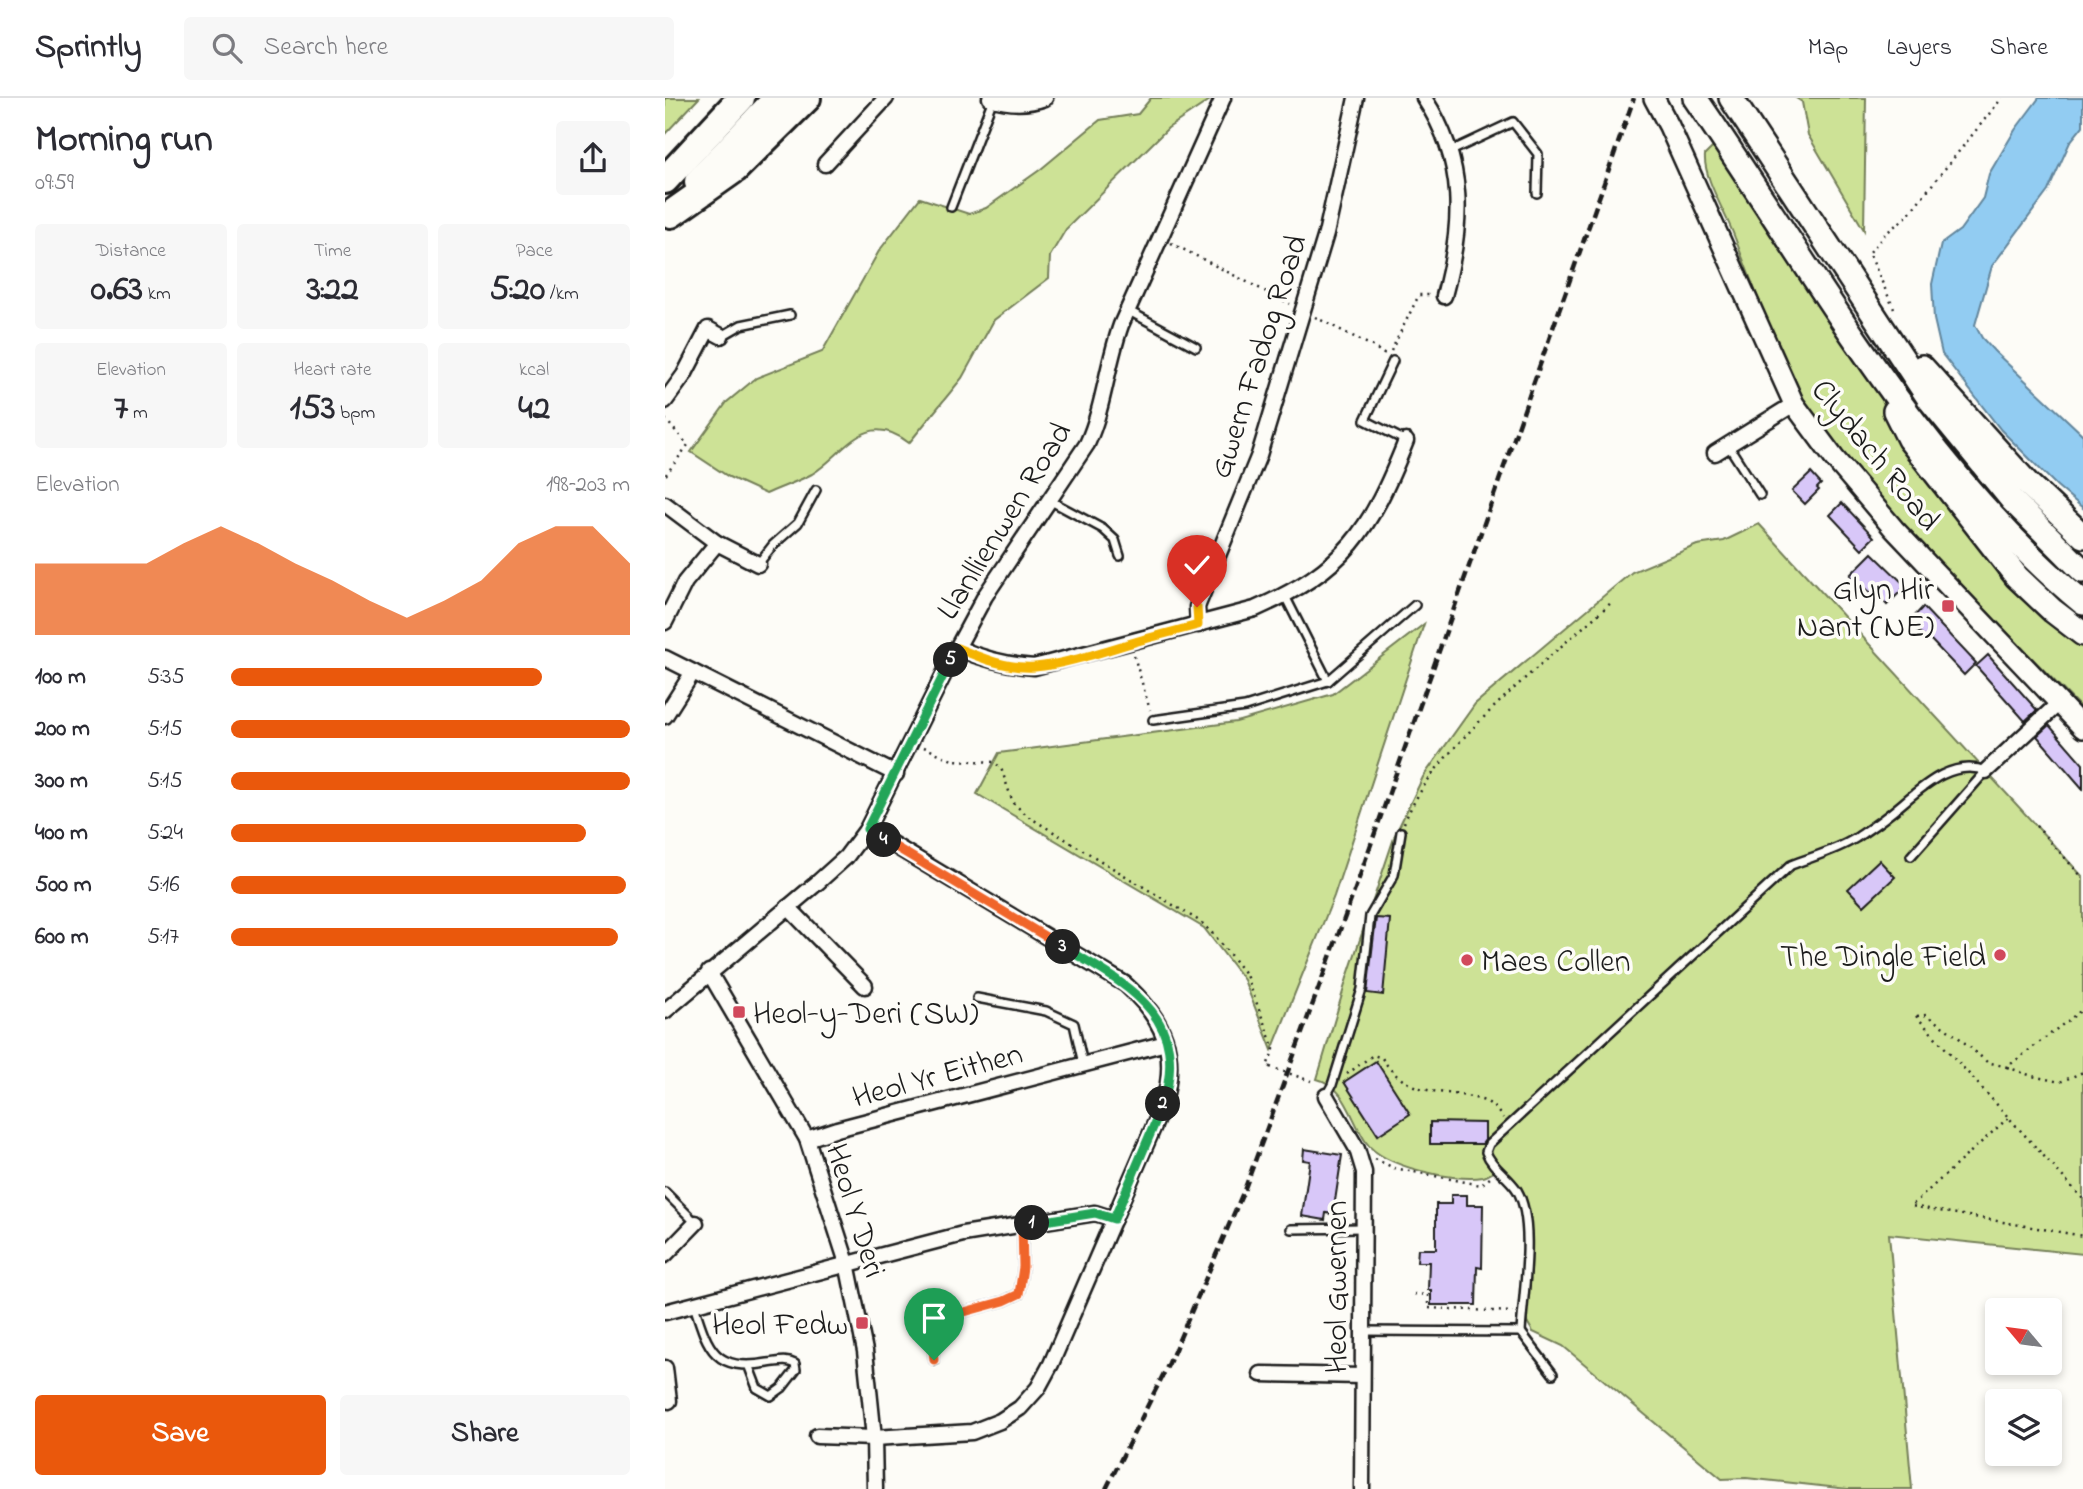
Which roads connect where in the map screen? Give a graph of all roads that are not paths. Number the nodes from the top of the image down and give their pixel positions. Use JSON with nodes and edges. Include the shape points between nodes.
{"nodes":[{"id":1,"x":726,"y":98,"type":"edge"},
{"id":2,"x":741,"y":98,"type":"edge"},
{"id":3,"x":778,"y":98,"type":"edge"},
{"id":4,"x":807,"y":98,"type":"edge"},
{"id":5,"x":886,"y":98,"type":"edge"},
{"id":6,"x":1045,"y":98,"type":"edge"},
{"id":7,"x":1223,"y":98,"type":"edge"},
{"id":8,"x":1356,"y":98,"type":"edge"},
{"id":9,"x":1424,"y":98,"type":"edge"},
{"id":10,"x":1654,"y":98,"type":"edge"},
{"id":11,"x":1695,"y":98,"type":"edge"},
{"id":12,"x":1731,"y":98,"type":"edge"},
{"id":13,"x":991,"y":99,"type":"edge"},
{"id":14,"x":692,"y":149,"type":"junction"},
{"id":15,"x":1451,"y":151,"type":"junction"},
{"id":16,"x":825,"y":164,"type":"dead end"},
{"id":17,"x":665,"y":180,"type":"edge"},
{"id":18,"x":1537,"y":193,"type":"dead end"},
{"id":19,"x":951,"y":207,"type":"dead end"},
{"id":20,"x":668,"y":217,"type":"edge"},
{"id":21,"x":1444,"y":296,"type":"road end"},
{"id":22,"x":1866,"y":304,"type":"junction"},
{"id":23,"x":1127,"y":310,"type":"junction"},
{"id":24,"x":790,"y":314,"type":"dead end"},
{"id":25,"x":721,"y":336,"type":"joint"},
{"id":26,"x":1196,"y":347,"type":"dead end"},
{"id":27,"x":1393,"y":361,"type":"road end"},
{"id":28,"x":1874,"y":366,"type":"junction"},
{"id":29,"x":665,"y":401,"type":"edge"},
{"id":30,"x":1794,"y":404,"type":"junction"},
{"id":31,"x":1406,"y":441,"type":"joint"},
{"id":32,"x":1728,"y":445,"type":"junction"},
{"id":33,"x":1715,"y":453,"type":"dead end"},
{"id":34,"x":816,"y":490,"type":"dead end"},
{"id":35,"x":1760,"y":495,"type":"dead end"},
{"id":36,"x":1049,"y":500,"type":"junction"},
{"id":37,"x":665,"y":504,"type":"edge"},
{"id":38,"x":2083,"y":536,"type":"edge"},
{"id":39,"x":717,"y":542,"type":"junction"},
{"id":40,"x":1120,"y":555,"type":"dead end"},
{"id":41,"x":758,"y":564,"type":"joint"},
{"id":42,"x":2083,"y":571,"type":"edge"},
{"id":43,"x":1285,"y":596,"type":"junction"},
{"id":44,"x":2083,"y":603,"type":"edge"},
{"id":45,"x":1415,"y":605,"type":"dead end"},
{"id":46,"x":665,"y":622,"type":"edge"},
{"id":47,"x":1198,"y":625,"type":"junction"},
{"id":48,"x":2083,"y":634,"type":"edge"},
{"id":49,"x":957,"y":648,"type":"junction"},
{"id":50,"x":665,"y":658,"type":"edge"},
{"id":51,"x":693,"y":672,"type":"junction"},
{"id":52,"x":1328,"y":681,"type":"junction"},
{"id":53,"x":2060,"y":702,"type":"junction"},
{"id":54,"x":665,"y":716,"type":"edge"},
{"id":55,"x":1153,"y":720,"type":"road end"},
{"id":56,"x":2083,"y":727,"type":"edge"},
{"id":57,"x":1986,"y":771,"type":"junction"},
{"id":58,"x":896,"y":774,"type":"junction"},
{"id":59,"x":867,"y":829,"type":"junction"},
{"id":60,"x":1401,"y":832,"type":"road end"},
{"id":61,"x":1911,"y":856,"type":"dead end"},
{"id":62,"x":788,"y":907,"type":"junction"},
{"id":63,"x":709,"y":972,"type":"junction"},
{"id":64,"x":865,"y":986,"type":"dead end"},
{"id":65,"x":977,"y":998,"type":"dead end"},
{"id":66,"x":665,"y":1011,"type":"edge"},
{"id":67,"x":1166,"y":1043,"type":"junction"},
{"id":68,"x":1083,"y":1064,"type":"junction"},
{"id":69,"x":1329,"y":1090,"type":"joint"},
{"id":70,"x":807,"y":1139,"type":"junction"},
{"id":71,"x":665,"y":1192,"type":"edge"},
{"id":72,"x":1114,"y":1219,"type":"junction"},
{"id":73,"x":696,"y":1223,"type":"joint"},
{"id":74,"x":1022,"y":1224,"type":"junction"},
{"id":75,"x":1364,"y":1228,"type":"junction"},
{"id":76,"x":1291,"y":1229,"type":"dead end"},
{"id":77,"x":665,"y":1255,"type":"edge"},
{"id":78,"x":847,"y":1264,"type":"junction"},
{"id":79,"x":694,"y":1305,"type":"junction"},
{"id":80,"x":665,"y":1312,"type":"edge"},
{"id":81,"x":1363,"y":1331,"type":"junction"},
{"id":82,"x":1521,"y":1332,"type":"junction"},
{"id":83,"x":934,"y":1360,"type":"dead end"},
{"id":84,"x":749,"y":1367,"type":"junction"},
{"id":85,"x":665,"y":1368,"type":"edge"},
{"id":86,"x":1261,"y":1374,"type":"dead end"},
{"id":87,"x":1553,"y":1374,"type":"dead end"},
{"id":88,"x":1362,"y":1376,"type":"junction"},
{"id":89,"x":669,"y":1401,"type":"dead end"},
{"id":90,"x":817,"y":1436,"type":"dead end"},
{"id":91,"x":874,"y":1438,"type":"junction"},
{"id":92,"x":875,"y":1489,"type":"edge"},
{"id":93,"x":1362,"y":1489,"type":"edge"}],
"edges":[{"from":1,"to":14,"type":"highway","via":[[704,123]]},
{"from":2,"to":14,"type":"highway"},
{"from":3,"to":20,"type":"highway"},
{"from":4,"to":20,"type":"highway","via":[[735,169]]},
{"from":5,"to":16,"type":"street"},
{"from":6,"to":13,"type":"street","via":[[1025,104]]},
{"from":7,"to":23,"type":"street","name":"Llanllienwen Road"},
{"from":8,"to":47,"type":"street","name":"Gwern Fadog Road","via":[[1327,234],[1259,455],[1197,607]]},
{"from":9,"to":15,"type":"street"},
{"from":10,"to":30,"type":"main road","name":"Clydach Road"},
{"from":11,"to":28,"type":"main road"},
{"from":12,"to":22,"type":"main road"},
{"from":13,"to":19,"type":"lane"},
{"from":14,"to":17,"type":"highway"},
{"from":15,"to":18,"type":"lane","via":[[1513,122],[1538,154]]},
{"from":15,"to":21,"type":"street","via":[[1458,213],[1455,255]]},
{"from":22,"to":38,"type":"main road","via":[[2027,482]]},
{"from":22,"to":42,"type":"main road","via":[[1973,455]]},
{"from":23,"to":26,"type":"lane"},
{"from":23,"to":36,"type":"street","name":"Llanllienwen Road","via":[[1113,346],[1095,426]]},
{"from":24,"to":25,"type":"lane","via":[[741,325]]},
{"from":25,"to":29,"type":"street","via":[[708,329]]},
{"from":27,"to":31,"type":"lane","via":[[1365,420]]},
{"from":28,"to":44,"type":"main road","via":[[1957,476]]},
{"from":28,"to":48,"type":"main road","via":[[1909,439],[1939,481],[2017,577]]},
{"from":30,"to":32,"type":"street"},
{"from":30,"to":53,"type":"main road","name":"Clydach Road","via":[[1894,529]]},
{"from":31,"to":43,"type":"street","via":[[1386,492],[1356,538],[1316,577]]},
{"from":32,"to":33,"type":"street"},
{"from":32,"to":35,"type":"lane"},
{"from":34,"to":41,"type":"lane","via":[[798,523]]},
{"from":36,"to":40,"type":"lane","via":[[1103,529],[1115,540]]},
{"from":36,"to":49,"type":"street","name":"Llanllienwen Road","via":[[1004,565]]},
{"from":37,"to":39,"type":"street"},
{"from":39,"to":41,"type":"street"},
{"from":39,"to":46,"type":"street","via":[[685,582]]},
{"from":43,"to":47,"type":"street","via":[[1255,610]]},
{"from":43,"to":52,"type":"lane"},
{"from":45,"to":52,"type":"lane"},
{"from":47,"to":49,"type":"street","via":[[1034,667],[1009,665]]},
{"from":49,"to":58,"type":"street","name":"Llanllienwen Road"},
{"from":50,"to":51,"type":"street"},
{"from":51,"to":54,"type":"street"},
{"from":51,"to":58,"type":"street"},
{"from":52,"to":55,"type":"lane","via":[[1245,707]]},
{"from":53,"to":56,"type":"main road","name":"Clydach Road"},
{"from":53,"to":57,"type":"street"},
{"from":57,"to":61,"type":"lane"},
{"from":57,"to":82,"type":"lane","via":[[1955,769],[1846,844],[1791,865],[1489,1144],[1486,1152],[1516,1189],[1527,1227]]},
{"from":58,"to":59,"type":"street","name":"Llanllienwen Road"},
{"from":59,"to":62,"type":"street","name":"Llanllienwen Road","via":[[846,856]]},
{"from":59,"to":67,"type":"street","via":[[1125,984],[1160,1023]]},
{"from":60,"to":69,"type":"lane","via":[[1394,875],[1370,916],[1362,989]]},
{"from":62,"to":63,"type":"street","name":"Llanllienwen Road"},
{"from":62,"to":64,"type":"street"},
{"from":63,"to":66,"type":"street","name":"Llanllienwen Road"},
{"from":63,"to":70,"type":"street","name":"Heol Y Deri"},
{"from":65,"to":68,"type":"lane","name":"Heol Yr Eithen","via":[[1046,1011],[1074,1024]]},
{"from":67,"to":68,"type":"street","name":"Heol Yr Eithen"},
{"from":67,"to":72,"type":"street","via":[[1169,1086]]},
{"from":68,"to":70,"type":"street","name":"Heol Yr Eithen"},
{"from":69,"to":75,"type":"street","name":"Heol Gwernen","via":[[1364,1171]]},
{"from":70,"to":78,"type":"street","name":"Heol Y Deri"},
{"from":71,"to":73,"type":"lane"},
{"from":72,"to":74,"type":"street","via":[[1095,1213]]},
{"from":72,"to":91,"type":"street","via":[[1051,1364],[1020,1408],[972,1432]]},
{"from":73,"to":77,"type":"street"},
{"from":74,"to":78,"type":"street"},
{"from":74,"to":83,"type":"lane","via":[[1019,1294],[939,1319],[931,1332]]},
{"from":75,"to":76,"type":"lane"},
{"from":75,"to":81,"type":"street","name":"Heol Gwernen"},
{"from":78,"to":79,"type":"street"},
{"from":78,"to":91,"type":"street","name":"Heol Y Deri","via":[[865,1351]]},
{"from":79,"to":80,"type":"street"},
{"from":79,"to":84,"type":"lane","via":[[712,1352]]},
{"from":81,"to":82,"type":"lane"},
{"from":81,"to":88,"type":"street","name":"Heol Gwernen"},
{"from":82,"to":87,"type":"lane"},
{"from":84,"to":84,"type":"lane","via":[[786,1360],[795,1364],[796,1370],[771,1396],[757,1388]]},
{"from":85,"to":89,"type":"street"},
{"from":86,"to":88,"type":"street"},
{"from":88,"to":93,"type":"street","name":"Heol Gwernen"},
{"from":90,"to":91,"type":"street"},
{"from":91,"to":92,"type":"street","name":"Heol Y Deri"}]}
